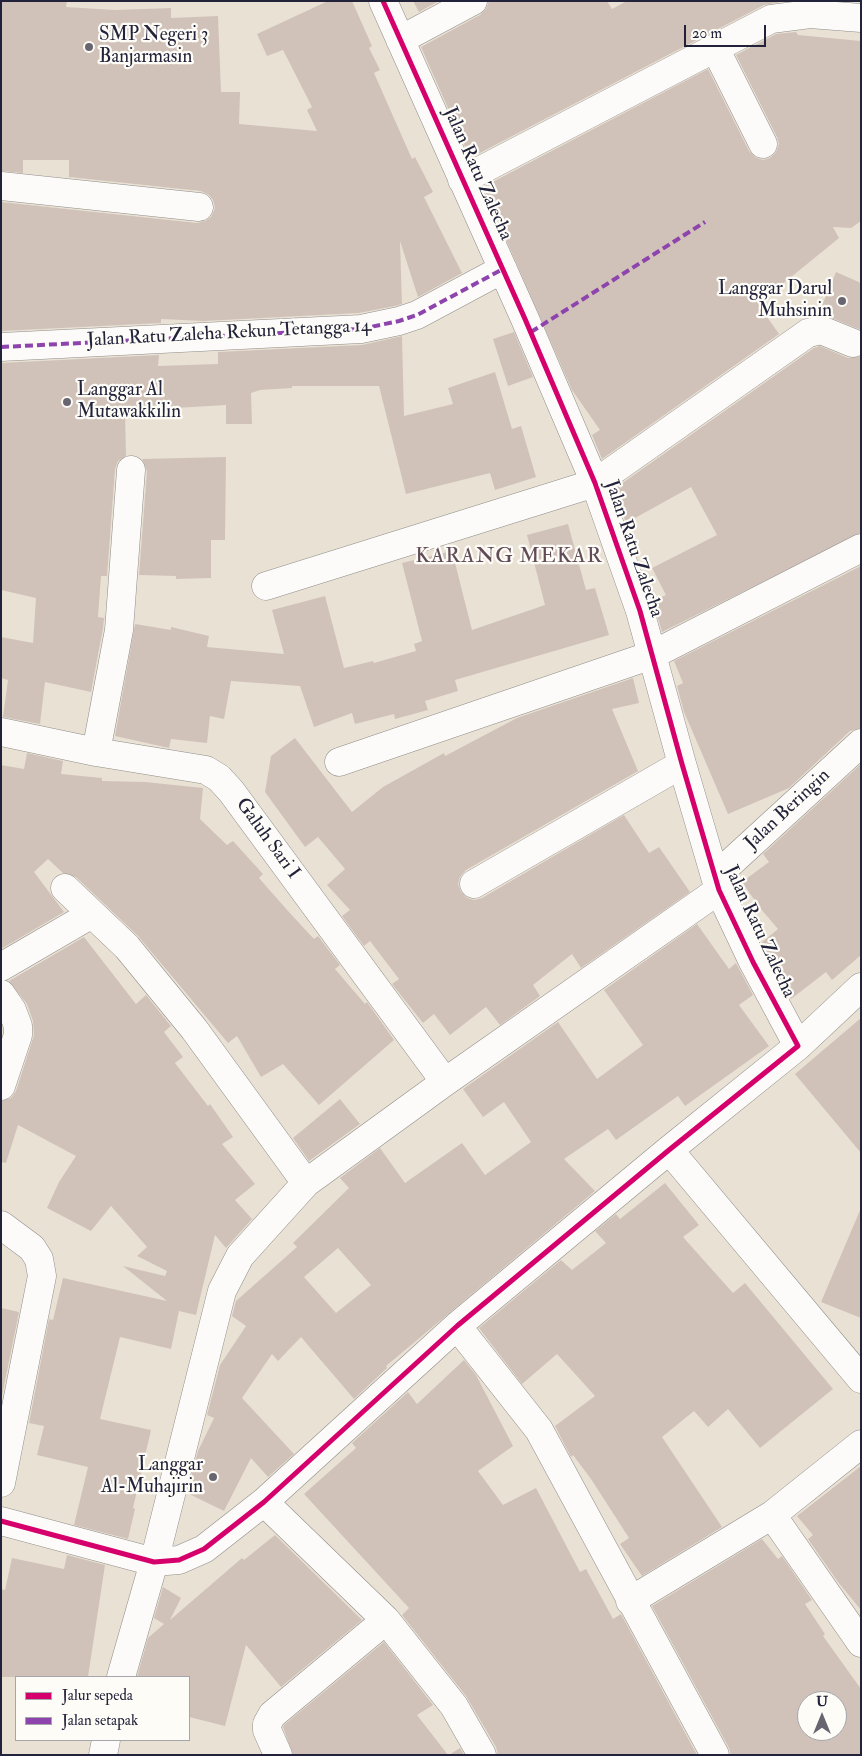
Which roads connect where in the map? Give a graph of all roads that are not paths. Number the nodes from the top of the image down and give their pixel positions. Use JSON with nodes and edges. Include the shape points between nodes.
{"nodes":[{"id":1,"x":382,"y":1,"type":"edge"},
{"id":2,"x":473,"y":1,"type":"edge"},
{"id":3,"x":861,"y":18,"type":"edge"},
{"id":4,"x":400,"y":40,"type":"junction"},
{"id":5,"x":715,"y":48,"type":"junction"},
{"id":6,"x":763,"y":144,"type":"dead end"},
{"id":7,"x":462,"y":180,"type":"junction"},
{"id":8,"x":1,"y":186,"type":"edge"},
{"id":9,"x":199,"y":207,"type":"dead end"},
{"id":10,"x":503,"y":269,"type":"junction"},
{"id":11,"x":853,"y":343,"type":"dead end"},
{"id":12,"x":1,"y":347,"type":"edge"},
{"id":13,"x":131,"y":470,"type":"dead end"},
{"id":14,"x":594,"y":483,"type":"junction"},
{"id":15,"x":861,"y":548,"type":"edge"},
{"id":16,"x":266,"y":586,"type":"dead end"},
{"id":17,"x":652,"y":655,"type":"junction"},
{"id":18,"x":1,"y":732,"type":"edge"},
{"id":19,"x":861,"y":743,"type":"edge"},
{"id":20,"x":96,"y":752,"type":"junction"},
{"id":21,"x":339,"y":762,"type":"dead end"},
{"id":22,"x":682,"y":764,"type":"junction"},
{"id":23,"x":720,"y":878,"type":"junction"},
{"id":24,"x":474,"y":884,"type":"dead end"},
{"id":25,"x":66,"y":888,"type":"dead end"},
{"id":26,"x":92,"y":914,"type":"junction"},
{"id":27,"x":1,"y":967,"type":"edge"},
{"id":28,"x":861,"y":987,"type":"edge"},
{"id":29,"x":1,"y":994,"type":"edge"},
{"id":30,"x":798,"y":1046,"type":"junction"},
{"id":31,"x":3,"y":1075,"type":"edge"},
{"id":32,"x":445,"y":1082,"type":"junction"},
{"id":33,"x":669,"y":1150,"type":"junction"},
{"id":34,"x":306,"y":1183,"type":"junction"},
{"id":35,"x":1,"y":1225,"type":"edge"},
{"id":36,"x":457,"y":1326,"type":"junction"},
{"id":37,"x":861,"y":1379,"type":"edge"},
{"id":38,"x":861,"y":1444,"type":"edge"},
{"id":39,"x":1,"y":1483,"type":"edge"},
{"id":40,"x":264,"y":1502,"type":"junction"},
{"id":41,"x":772,"y":1515,"type":"junction"},
{"id":42,"x":1,"y":1521,"type":"edge"},
{"id":43,"x":154,"y":1562,"type":"junction"},
{"id":44,"x":630,"y":1601,"type":"junction"},
{"id":45,"x":386,"y":1620,"type":"junction"},
{"id":46,"x":861,"y":1643,"type":"edge"},
{"id":47,"x":121,"y":1676,"type":"edge"},
{"id":48,"x":106,"y":1741,"type":"edge"},
{"id":49,"x":276,"y":1753,"type":"edge"},
{"id":50,"x":103,"y":1755,"type":"edge"},
{"id":51,"x":482,"y":1755,"type":"edge"},
{"id":52,"x":715,"y":1755,"type":"edge"}],
"edges":[{"from":1,"to":4,"type":"street","name":"Jalan Ratu Zalecha"},
{"from":2,"to":4,"type":"street"},
{"from":3,"to":5,"type":"street","via":[[810,14],[786,16]]},
{"from":4,"to":7,"type":"street","name":"Jalan Ratu Zalecha"},
{"from":5,"to":6,"type":"street"},
{"from":5,"to":7,"type":"street"},
{"from":7,"to":10,"type":"street","name":"Jalan Ratu Zalecha"},
{"from":8,"to":9,"type":"street"},
{"from":10,"to":12,"type":"street","name":"Jalan Ratu Zaleha Rekun Tetangga 14","via":[[417,315],[361,329]]},
{"from":10,"to":14,"type":"street","name":"Jalan Ratu Zalecha"},
{"from":11,"to":14,"type":"street","via":[[821,330],[808,333]]},
{"from":13,"to":20,"type":"street","via":[[119,630]]},
{"from":14,"to":16,"type":"street"},
{"from":14,"to":17,"type":"street","name":"Jalan Ratu Zalecha","via":[[640,611]]},
{"from":15,"to":17,"type":"street"},
{"from":17,"to":21,"type":"street"},
{"from":17,"to":22,"type":"street","name":"Jalan Ratu Zalecha"},
{"from":18,"to":20,"type":"street","name":"Galuh Sari I"},
{"from":19,"to":23,"type":"street","name":"Jalan Beringin"},
{"from":20,"to":32,"type":"street","name":"Galuh Sari I","via":[[198,768],[219,778]]},
{"from":22,"to":23,"type":"street","name":"Jalan Ratu Zalecha"},
{"from":22,"to":24,"type":"street"},
{"from":23,"to":30,"type":"street","name":"Jalan Ratu Zalecha","via":[[742,938]]},
{"from":23,"to":32,"type":"street","name":"Jalan Beringin"},
{"from":25,"to":26,"type":"street"},
{"from":26,"to":27,"type":"street"},
{"from":26,"to":34,"type":"street","via":[[127,947],[194,1029]]},
{"from":28,"to":30,"type":"street"},
{"from":29,"to":31,"type":"street","via":[[18,1026],[18,1036]]},
{"from":30,"to":33,"type":"street"},
{"from":32,"to":34,"type":"street","name":"Jalan Beringin"},
{"from":33,"to":36,"type":"street"},
{"from":33,"to":37,"type":"street"},
{"from":34,"to":43,"type":"street","name":"Jalan Beringin","via":[[240,1256],[222,1291]]},
{"from":35,"to":39,"type":"street","via":[[32,1248],[39,1259],[42,1276]]},
{"from":36,"to":40,"type":"street"},
{"from":36,"to":44,"type":"street","via":[[539,1430]]},
{"from":38,"to":41,"type":"street"},
{"from":40,"to":43,"type":"street","via":[[204,1550],[179,1560]]},
{"from":40,"to":45,"type":"street"},
{"from":41,"to":44,"type":"street"},
{"from":41,"to":46,"type":"street"},
{"from":42,"to":43,"type":"street"},
{"from":43,"to":47,"type":"street","name":"Jalan Beringin"},
{"from":44,"to":52,"type":"street"},
{"from":45,"to":49,"type":"street","via":[[272,1715],[267,1730]]},
{"from":45,"to":51,"type":"street","via":[[454,1706]]},
{"from":48,"to":50,"type":"street"}]}
